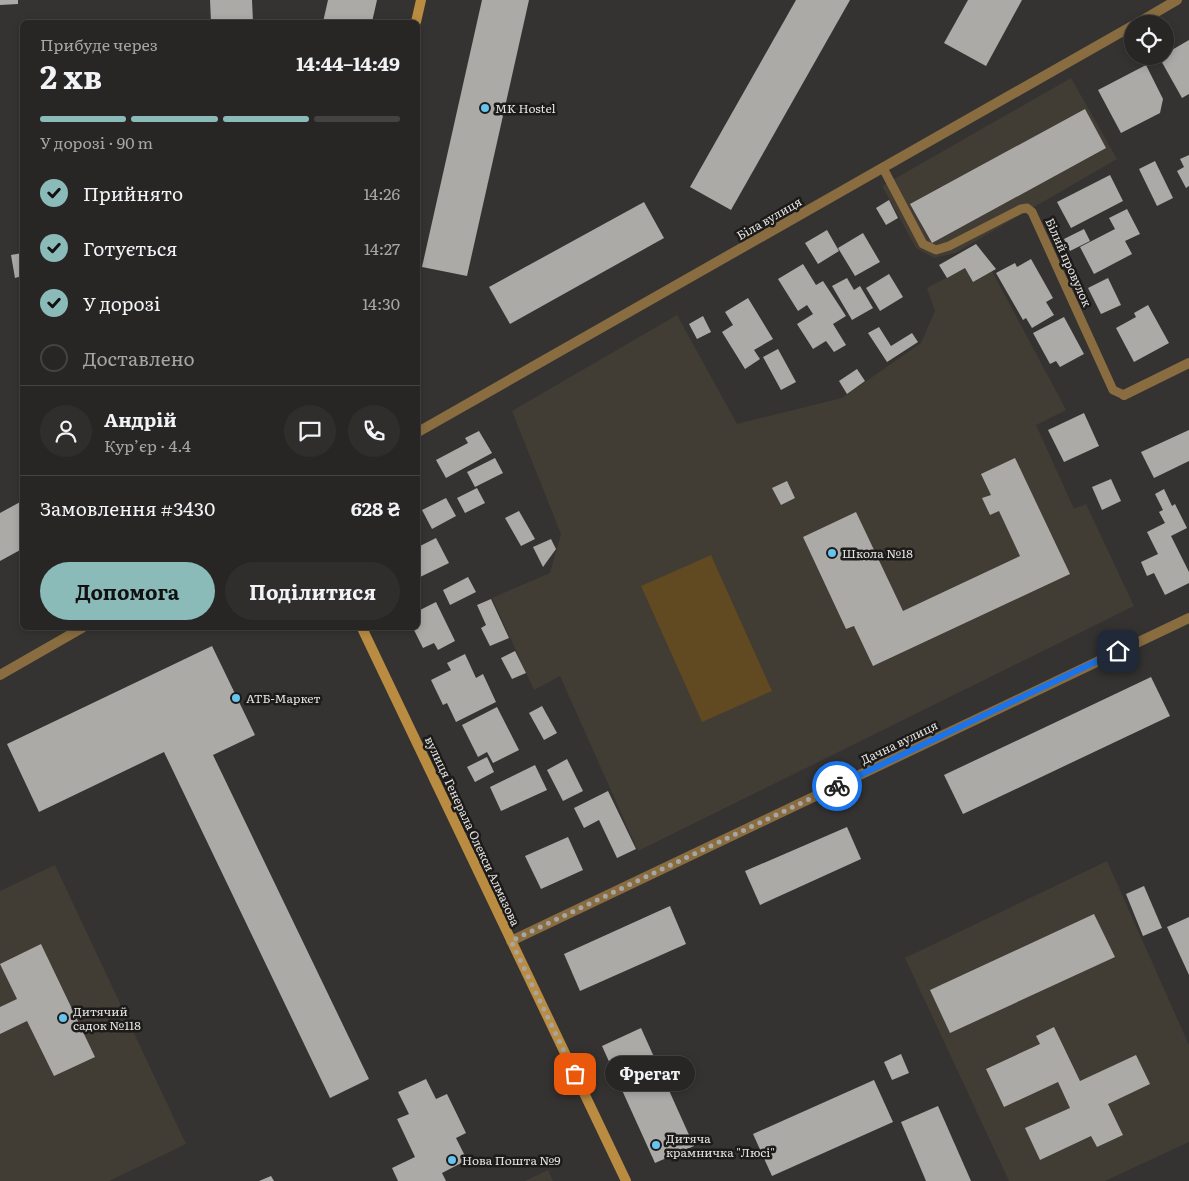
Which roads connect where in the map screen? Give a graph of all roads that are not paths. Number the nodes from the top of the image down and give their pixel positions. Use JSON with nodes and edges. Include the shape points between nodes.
{"nodes":[{"id":1,"x":421,"y":0,"type":"edge"},
{"id":2,"x":1177,"y":0,"type":"edge"},
{"id":3,"x":1151,"y":15,"type":"edge"},
{"id":4,"x":416,"y":20,"type":"edge"},
{"id":5,"x":1124,"y":31,"type":"edge"},
{"id":6,"x":883,"y":168,"type":"junction"},
{"id":7,"x":1189,"y":363,"type":"edge"},
{"id":8,"x":1124,"y":395,"type":"joint"},
{"id":9,"x":420,"y":431,"type":"edge"},
{"id":10,"x":1189,"y":618,"type":"edge"},
{"id":11,"x":79,"y":630,"type":"edge"},
{"id":12,"x":363,"y":630,"type":"edge"},
{"id":13,"x":0,"y":675,"type":"edge"},
{"id":14,"x":511,"y":941,"type":"junction"},
{"id":15,"x":626,"y":1181,"type":"edge"}],
"edges":[{"from":1,"to":4,"type":"main road"},
{"from":2,"to":3,"type":"street","name":"Біла вулиця"},
{"from":5,"to":6,"type":"street","name":"Біла вулиця"},
{"from":6,"to":8,"type":"lane","name":"Білий провулок","via":[[923,244],[936,250],[1021,210],[1027,208],[1032,212],[1113,390]]},
{"from":6,"to":9,"type":"street","name":"Біла вулиця"},
{"from":7,"to":8,"type":"street"},
{"from":10,"to":14,"type":"street","name":"Дачна вулиця"},
{"from":11,"to":13,"type":"street"},
{"from":12,"to":14,"type":"main road","name":"вулиця Генерала Олекси Алмазова"},
{"from":14,"to":15,"type":"main road","name":"вулиця Генерала Олекси Алмазова"}]}
